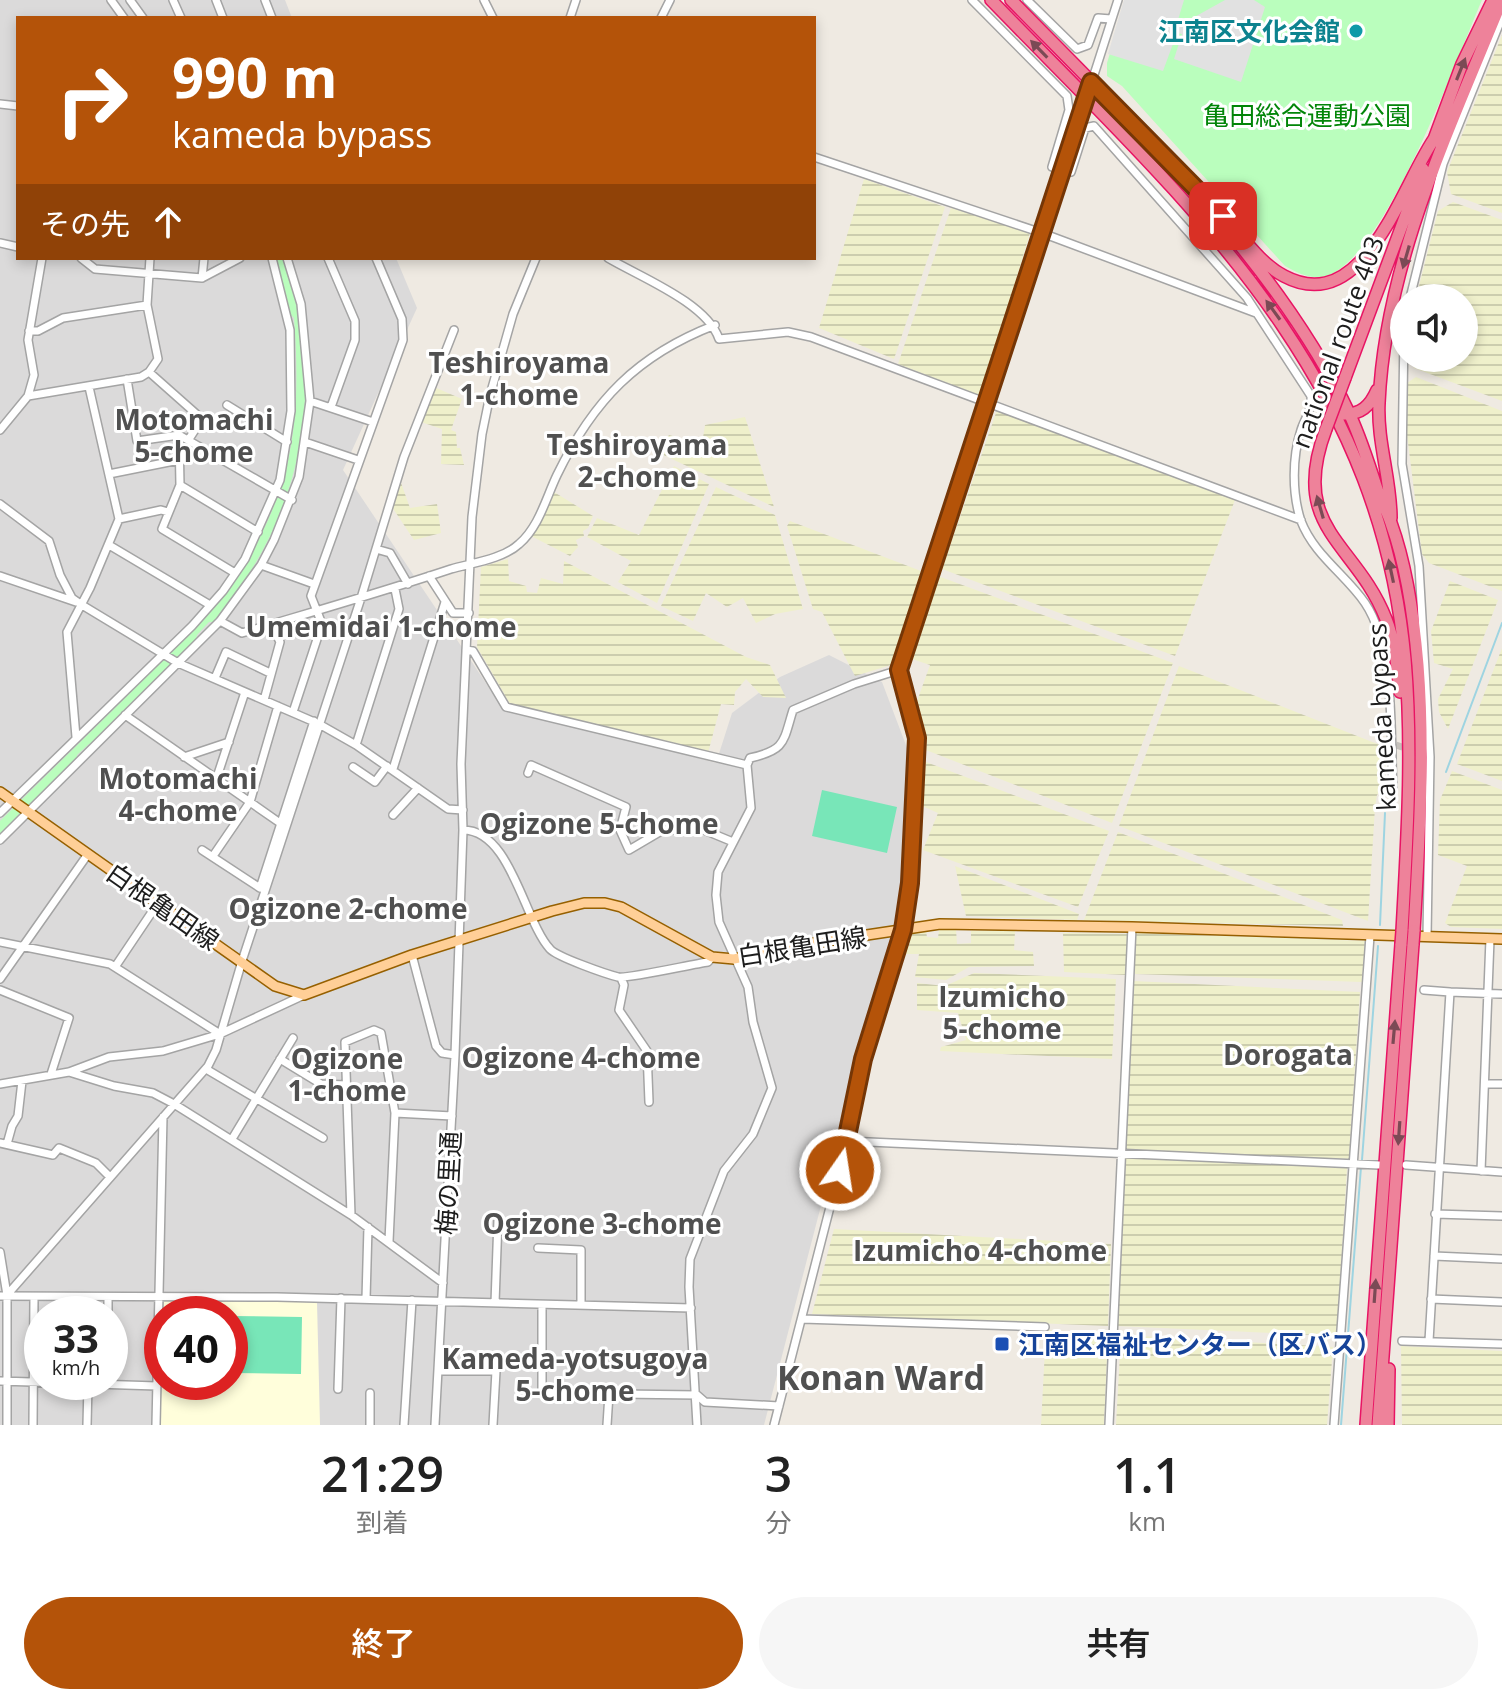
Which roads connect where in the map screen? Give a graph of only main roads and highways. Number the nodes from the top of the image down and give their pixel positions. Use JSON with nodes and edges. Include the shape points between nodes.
{"nodes":[{"id":1,"x":991,"y":0,"type":"edge"},
{"id":2,"x":1011,"y":0,"type":"edge"},
{"id":3,"x":1493,"y":0,"type":"edge"},
{"id":4,"x":1502,"y":0,"type":"edge"},
{"id":5,"x":1436,"y":136,"type":"junction"},
{"id":6,"x":1150,"y":144,"type":"junction"},
{"id":7,"x":1380,"y":382,"type":"junction"},
{"id":8,"x":1335,"y":412,"type":"junction"},
{"id":9,"x":1350,"y":415,"type":"junction"},
{"id":10,"x":1391,"y":524,"type":"junction"},
{"id":11,"x":1410,"y":788,"type":"junction"},
{"id":12,"x":0,"y":792,"type":"edge"},
{"id":13,"x":1408,"y":937,"type":"junction"},
{"id":14,"x":1502,"y":939,"type":"edge"},
{"id":15,"x":1388,"y":1296,"type":"junction"},
{"id":16,"x":1369,"y":1375,"type":"junction"},
{"id":17,"x":1358,"y":1425,"type":"edge"},
{"id":18,"x":1366,"y":1425,"type":"edge"},
{"id":19,"x":1378,"y":1425,"type":"edge"},
{"id":20,"x":1388,"y":1425,"type":"edge"}],
"edges":[{"from":8,"to":1,"type":"highway","name":"kameda bypass","one_way":true,"via":[[1287,328],[1243,269]]},
{"from":2,"to":6,"type":"highway","name":"kameda bypass"},
{"from":5,"to":3,"type":"highway","name":"national route 403","one_way":true},
{"from":4,"to":7,"type":"highway","name":"national route 403","one_way":true,"via":[[1414,227]]},
{"from":5,"to":6,"type":"highway","name":"national route 403","via":[[1379,238],[1357,265],[1323,285],[1281,275]]},
{"from":11,"to":5,"type":"highway","name":"national route 403","one_way":true,"bridge":true,"via":[[1387,620],[1320,514],[1315,466]]},
{"from":6,"to":9,"type":"highway","name":"kameda bypass","via":[[1255,264]]},
{"from":7,"to":9,"type":"highway","name":"national route 403","via":[[1365,409]]},
{"from":7,"to":10,"type":"highway","name":"national route 403","via":[[1379,426]]},
{"from":8,"to":9,"type":"highway","name":"national route 403"},
{"from":11,"to":8,"type":"highway","name":"kameda bypass","one_way":true,"via":[[1405,658],[1392,576],[1370,494]]},
{"from":9,"to":10,"type":"highway","name":"kameda bypass"},
{"from":10,"to":13,"type":"highway","name":"kameda bypass","via":[[1418,665],[1420,808]]},
{"from":11,"to":13,"type":"highway","name":"kameda bypass"},
{"from":12,"to":14,"type":"main road","name":"白根亀田線","via":[[275,986],[304,995],[511,922],[584,903],[621,907],[712,957],[734,959],[940,924]]},
{"from":13,"to":15,"type":"highway","name":"kameda bypass","one_way":true},
{"from":16,"to":13,"type":"highway","name":"kameda bypass","one_way":true},
{"from":15,"to":19,"type":"highway","name":"kameda bypass"},
{"from":15,"to":20,"type":"highway"},
{"from":16,"to":17,"type":"highway","via":[[1362,1387]]},
{"from":16,"to":18,"type":"highway","name":"kameda bypass"}]}
